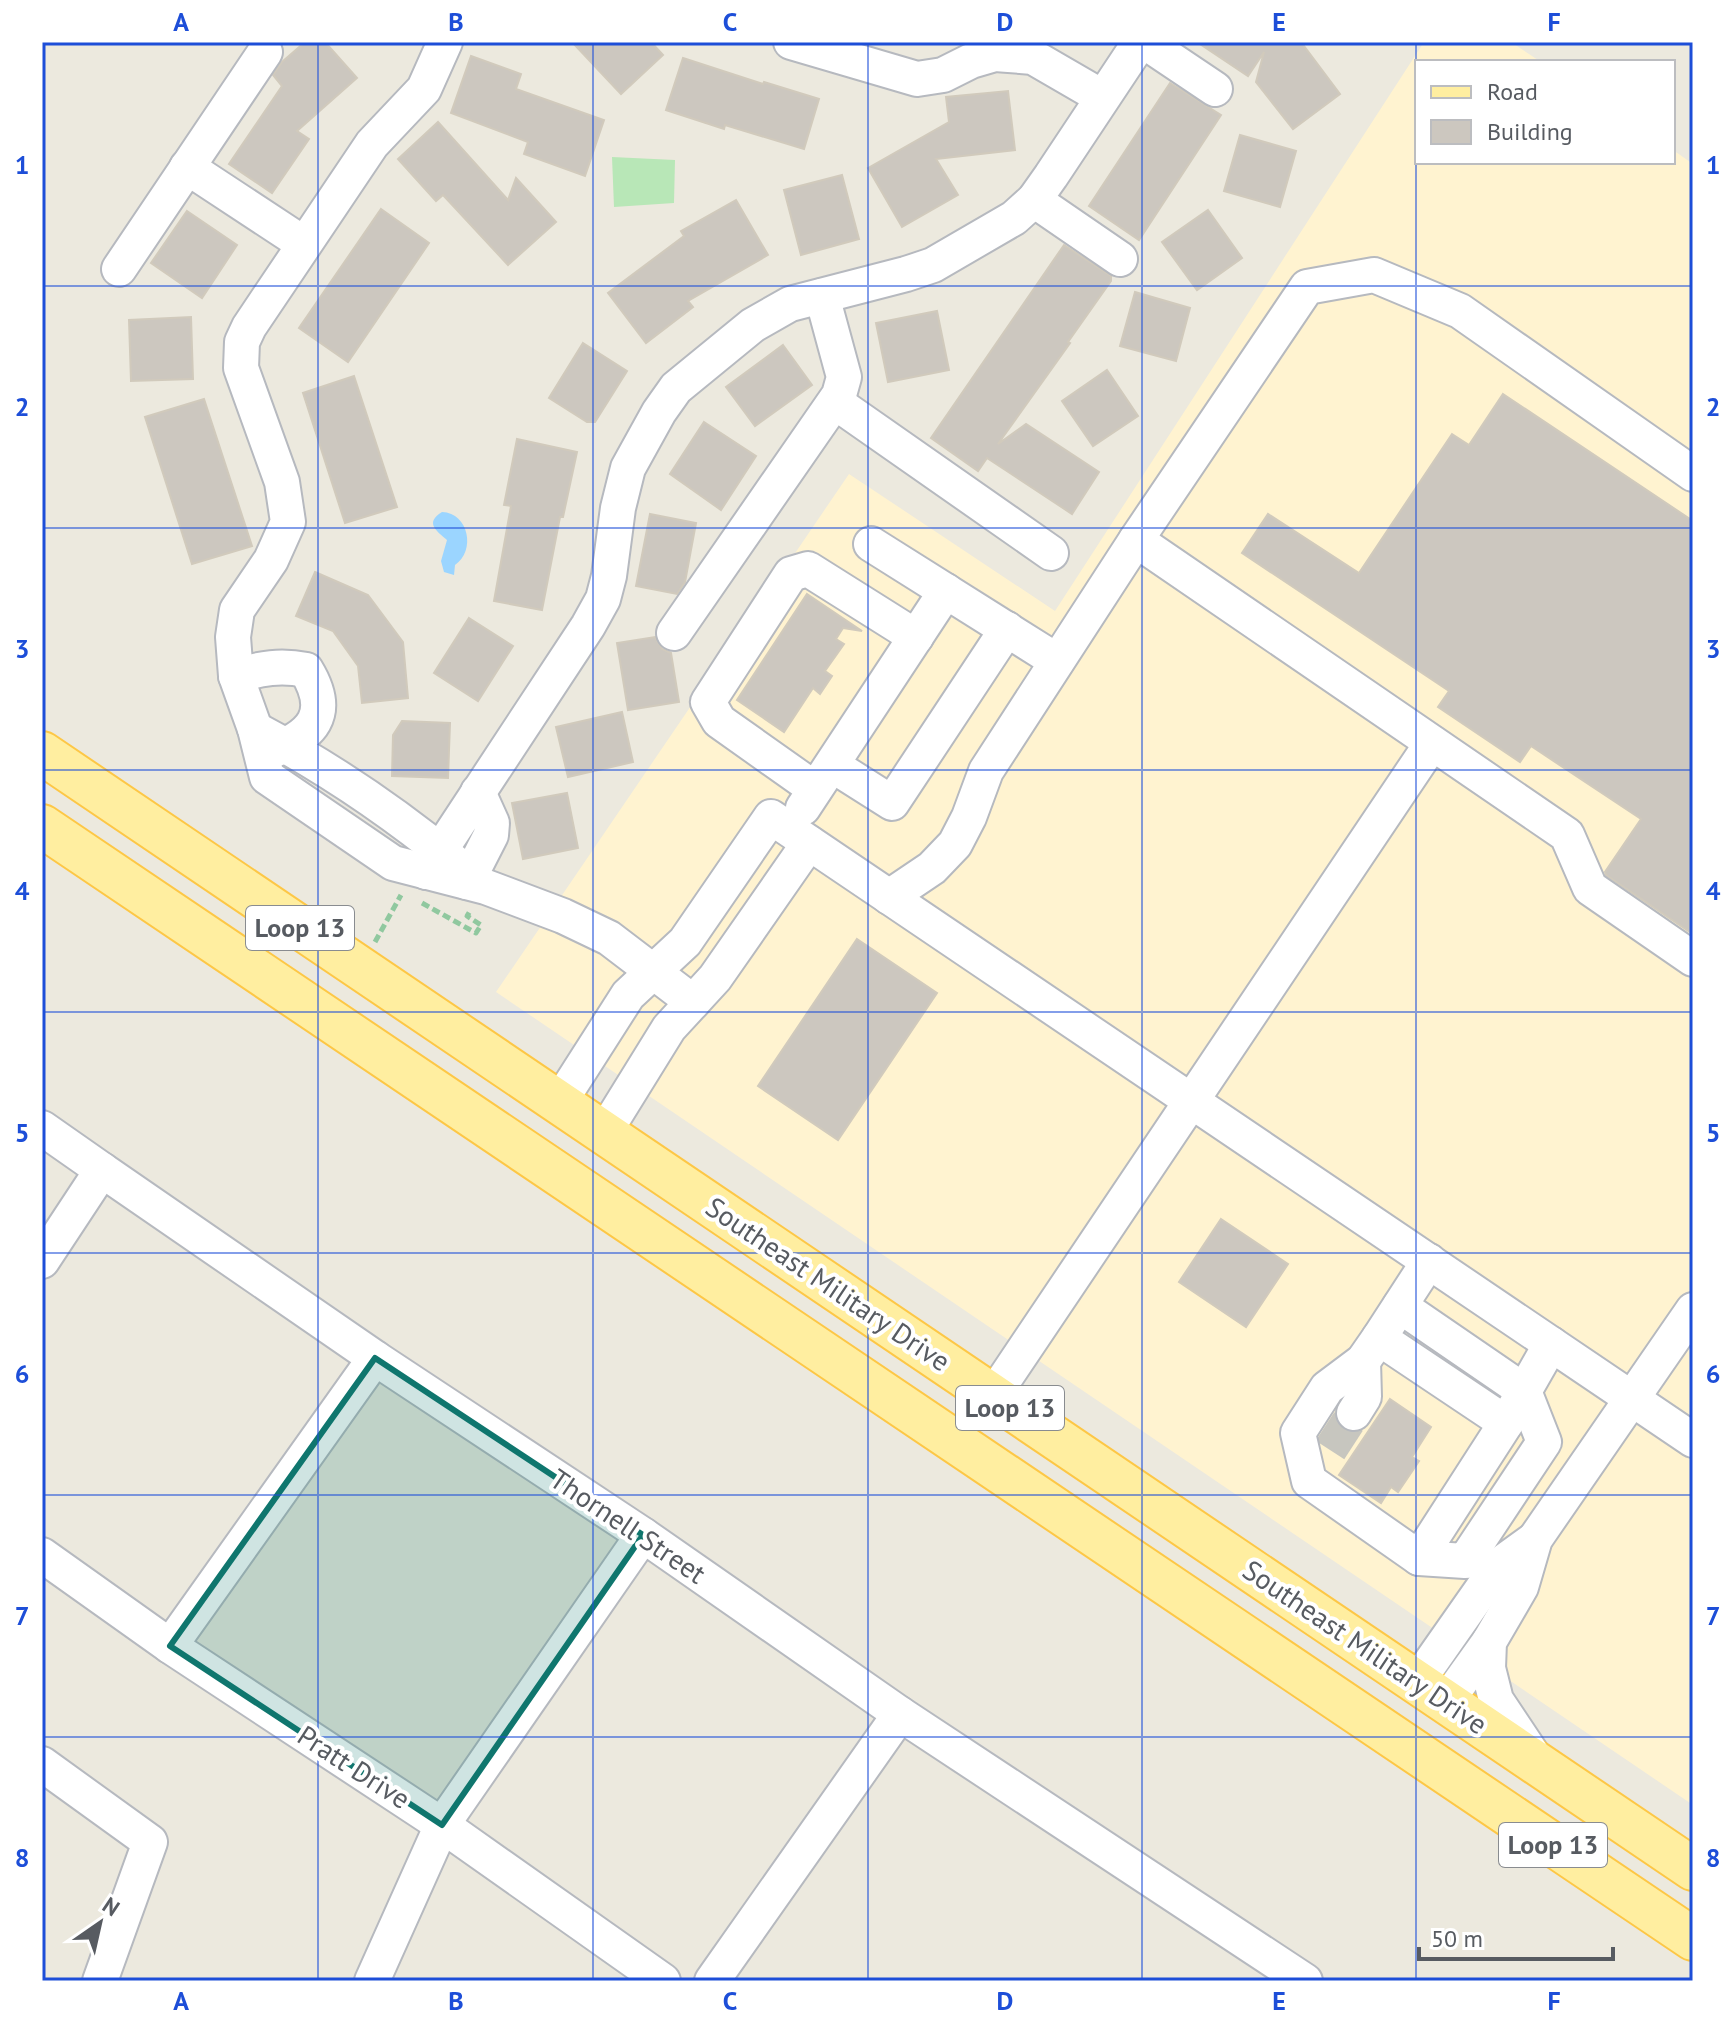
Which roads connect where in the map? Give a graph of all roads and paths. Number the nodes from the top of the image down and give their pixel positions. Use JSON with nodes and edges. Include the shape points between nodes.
{"nodes":[{"id":1,"x":445,"y":42,"type":"edge"},
{"id":2,"x":791,"y":42,"type":"edge"},
{"id":3,"x":1143,"y":42,"type":"edge"},
{"id":4,"x":265,"y":52,"type":"dead end"},
{"id":5,"x":1215,"y":89,"type":"dead end"},
{"id":6,"x":1102,"y":97,"type":"junction"},
{"id":7,"x":187,"y":167,"type":"junction"},
{"id":8,"x":1034,"y":200,"type":"junction"},
{"id":9,"x":304,"y":244,"type":"junction"},
{"id":10,"x":1120,"y":259,"type":"dead end"},
{"id":11,"x":119,"y":269,"type":"dead end"},
{"id":12,"x":822,"y":296,"type":"junction"},
{"id":13,"x":835,"y":402,"type":"junction"},
{"id":14,"x":1693,"y":474,"type":"edge"},
{"id":15,"x":1136,"y":540,"type":"junction"},
{"id":16,"x":871,"y":544,"type":"dead end"},
{"id":17,"x":1051,"y":553,"type":"dead end"},
{"id":18,"x":946,"y":591,"type":"junction"},
{"id":19,"x":1007,"y":629,"type":"junction"},
{"id":20,"x":674,"y":633,"type":"dead end"},
{"id":21,"x":916,"y":637,"type":"junction"},
{"id":22,"x":1057,"y":661,"type":"junction"},
{"id":23,"x":236,"y":676,"type":"junction"},
{"id":24,"x":268,"y":743,"type":"junction"},
{"id":25,"x":1432,"y":743,"type":"junction"},
{"id":26,"x":42,"y":753,"type":"edge"},
{"id":27,"x":824,"y":777,"type":"junction"},
{"id":28,"x":478,"y":792,"type":"junction"},
{"id":29,"x":42,"y":826,"type":"edge"},
{"id":30,"x":799,"y":836,"type":"junction"},
{"id":31,"x":432,"y":860,"type":"junction"},
{"id":32,"x":475,"y":882,"type":"junction"},
{"id":33,"x":889,"y":897,"type":"junction"},
{"id":34,"x":374,"y":946,"type":"dead end"},
{"id":35,"x":1693,"y":959,"type":"edge"},
{"id":36,"x":652,"y":972,"type":"junction"},
{"id":37,"x":693,"y":1002,"type":"junction"},
{"id":38,"x":1192,"y":1102,"type":"junction"},
{"id":39,"x":559,"y":1103,"type":"junction"},
{"id":40,"x":42,"y":1128,"type":"edge"},
{"id":41,"x":604,"y":1133,"type":"junction"},
{"id":42,"x":526,"y":1153,"type":"junction"},
{"id":43,"x":102,"y":1170,"type":"junction"},
{"id":44,"x":571,"y":1183,"type":"junction"},
{"id":45,"x":42,"y":1261,"type":"edge"},
{"id":46,"x":1429,"y":1261,"type":"junction"},
{"id":47,"x":1400,"y":1306,"type":"junction"},
{"id":48,"x":1693,"y":1310,"type":"edge"},
{"id":49,"x":1551,"y":1344,"type":"junction"},
{"id":50,"x":1371,"y":1350,"type":"junction"},
{"id":51,"x":375,"y":1358,"type":"junction"},
{"id":52,"x":1524,"y":1391,"type":"junction"},
{"id":53,"x":993,"y":1396,"type":"junction"},
{"id":54,"x":1631,"y":1399,"type":"junction"},
{"id":55,"x":1354,"y":1413,"type":"tunnel mouth"},
{"id":56,"x":1506,"y":1423,"type":"junction"},
{"id":57,"x":1693,"y":1440,"type":"edge"},
{"id":58,"x":1330,"y":1450,"type":"tunnel mouth"},
{"id":59,"x":1309,"y":1481,"type":"junction"},
{"id":60,"x":643,"y":1535,"type":"junction"},
{"id":61,"x":1535,"y":1539,"type":"junction"},
{"id":62,"x":42,"y":1555,"type":"edge"},
{"id":63,"x":1419,"y":1558,"type":"junction"},
{"id":64,"x":1489,"y":1642,"type":"junction"},
{"id":65,"x":170,"y":1646,"type":"junction"},
{"id":66,"x":1432,"y":1692,"type":"junction"},
{"id":67,"x":900,"y":1714,"type":"junction"},
{"id":68,"x":1398,"y":1740,"type":"junction"},
{"id":69,"x":42,"y":1764,"type":"edge"},
{"id":70,"x":1542,"y":1768,"type":"junction"},
{"id":71,"x":442,"y":1825,"type":"junction"},
{"id":72,"x":1693,"y":1869,"type":"edge"},
{"id":73,"x":1693,"y":1939,"type":"edge"},
{"id":74,"x":100,"y":1981,"type":"edge"},
{"id":75,"x":372,"y":1981,"type":"edge"},
{"id":76,"x":663,"y":1981,"type":"edge"},
{"id":77,"x":712,"y":1981,"type":"edge"},
{"id":78,"x":1305,"y":1981,"type":"edge"}],
"edges":[{"from":1,"to":9,"type":"street","via":[[424,89],[372,144]]},
{"from":2,"to":6,"type":"street","via":[[917,79],[943,75],[995,54],[1033,57]]},
{"from":3,"to":5,"type":"street"},
{"from":3,"to":6,"type":"street"},
{"from":4,"to":7,"type":"street"},
{"from":6,"to":8,"type":"street"},
{"from":7,"to":9,"type":"street"},
{"from":7,"to":11,"type":"street"},
{"from":8,"to":10,"type":"street"},
{"from":8,"to":12,"type":"street","via":[[1014,218],[933,265]]},
{"from":9,"to":23,"type":"street","via":[[242,342],[241,368],[282,482],[288,522],[271,560],[237,610]]},
{"from":12,"to":13,"type":"street","via":[[844,377]]},
{"from":12,"to":28,"type":"street","via":[[790,304],[753,325],[676,388],[659,412],[628,468],[603,599]]},
{"from":13,"to":17,"type":"street"},
{"from":13,"to":20,"type":"street"},
{"from":14,"to":15,"type":"street","via":[[1460,311],[1374,275],[1307,287]]},
{"from":15,"to":22,"type":"street"},
{"from":15,"to":25,"type":"street"},
{"from":16,"to":18,"type":"street"},
{"from":18,"to":19,"type":"street"},
{"from":18,"to":21,"type":"street"},
{"from":19,"to":22,"type":"street"},
{"from":19,"to":27,"type":"street","via":[[892,803]]},
{"from":21,"to":27,"type":"street"},
{"from":21,"to":27,"type":"street","via":[[808,569],[791,574],[708,702],[719,721]]},
{"from":22,"to":33,"type":"street","via":[[986,771],[955,844],[932,868]]},
{"from":23,"to":24,"type":"street"},
{"from":23,"to":24,"type":"street","via":[[285,666],[306,670],[318,689],[320,708],[308,731]]},
{"from":24,"to":31,"type":"street"},
{"from":25,"to":35,"type":"street","via":[[1567,835],[1590,888]]},
{"from":25,"to":38,"type":"street"},
{"from":26,"to":39,"type":"main road","name":"Southeast Military Drive","number":"Loop 13"},
{"from":27,"to":30,"type":"street"},
{"from":28,"to":31,"type":"street"},
{"from":28,"to":32,"type":"street","via":[[492,823]]},
{"from":29,"to":42,"type":"main road","number":"Loop 13"},
{"from":30,"to":33,"type":"street"},
{"from":30,"to":36,"type":"street","via":[[771,817],[685,942]]},
{"from":30,"to":37,"type":"street","via":[[715,978]]},
{"from":31,"to":32,"type":"street"},
{"from":32,"to":34,"type":"path","via":[[467,916],[481,925],[476,933],[403,892]]},
{"from":32,"to":36,"type":"street","via":[[609,938]]},
{"from":33,"to":38,"type":"street"},
{"from":36,"to":37,"type":"street"},
{"from":36,"to":39,"type":"street","via":[[628,995]]},
{"from":37,"to":41,"type":"street","via":[[669,1028]]},
{"from":38,"to":46,"type":"street"},
{"from":38,"to":53,"type":"street"},
{"from":39,"to":41,"type":"main road","name":"Southeast Military Drive","number":"Loop 13"},
{"from":39,"to":42,"type":"main road"},
{"from":40,"to":43,"type":"street","name":"Thornell Street"},
{"from":41,"to":44,"type":"main road"},
{"from":41,"to":53,"type":"main road","name":"Southeast Military Drive","number":"Loop 13"},
{"from":42,"to":44,"type":"main road","number":"Loop 13"},
{"from":43,"to":45,"type":"street"},
{"from":43,"to":51,"type":"street","name":"Thornell Street"},
{"from":44,"to":68,"type":"main road","number":"Loop 13"},
{"from":46,"to":47,"type":"street"},
{"from":46,"to":49,"type":"street"},
{"from":47,"to":50,"type":"street"},
{"from":47,"to":52,"type":"street"},
{"from":48,"to":54,"type":"street"},
{"from":49,"to":52,"type":"street"},
{"from":49,"to":54,"type":"street"},
{"from":50,"to":55,"type":"street","via":[[1364,1397]]},
{"from":50,"to":56,"type":"street"},
{"from":50,"to":59,"type":"street","via":[[1327,1388],[1298,1433]]},
{"from":51,"to":60,"type":"street","name":"Thornell Street"},
{"from":51,"to":65,"type":"street"},
{"from":52,"to":56,"type":"street"},
{"from":52,"to":63,"type":"street","via":[[1544,1442],[1465,1561]]},
{"from":53,"to":66,"type":"main road","name":"Southeast Military Drive","number":"Loop 13"},
{"from":54,"to":57,"type":"street"},
{"from":54,"to":61,"type":"street"},
{"from":56,"to":63,"type":"street"},
{"from":58,"to":59,"type":"street"},
{"from":59,"to":63,"type":"street"},
{"from":60,"to":67,"type":"street","name":"Thornell Street"},
{"from":60,"to":71,"type":"street"},
{"from":61,"to":64,"type":"street","via":[[1521,1587]]},
{"from":61,"to":66,"type":"street","via":[[1499,1565]]},
{"from":62,"to":65,"type":"street","name":"Pratt Drive"},
{"from":64,"to":66,"type":"street"},
{"from":64,"to":70,"type":"street","via":[[1488,1668],[1496,1700]]},
{"from":65,"to":71,"type":"street","name":"Pratt Drive"},
{"from":66,"to":68,"type":"main road"},
{"from":66,"to":70,"type":"main road","name":"Southeast Military Drive","number":"Loop 13"},
{"from":67,"to":77,"type":"street"},
{"from":67,"to":78,"type":"street","name":"Thornell Street"},
{"from":68,"to":73,"type":"main road","number":"Loop 13"},
{"from":69,"to":74,"type":"street","via":[[150,1842]]},
{"from":70,"to":72,"type":"main road","name":"Southeast Military Drive","number":"Loop 13"},
{"from":71,"to":75,"type":"street"},
{"from":71,"to":76,"type":"street","name":"Pratt Drive"}]}
